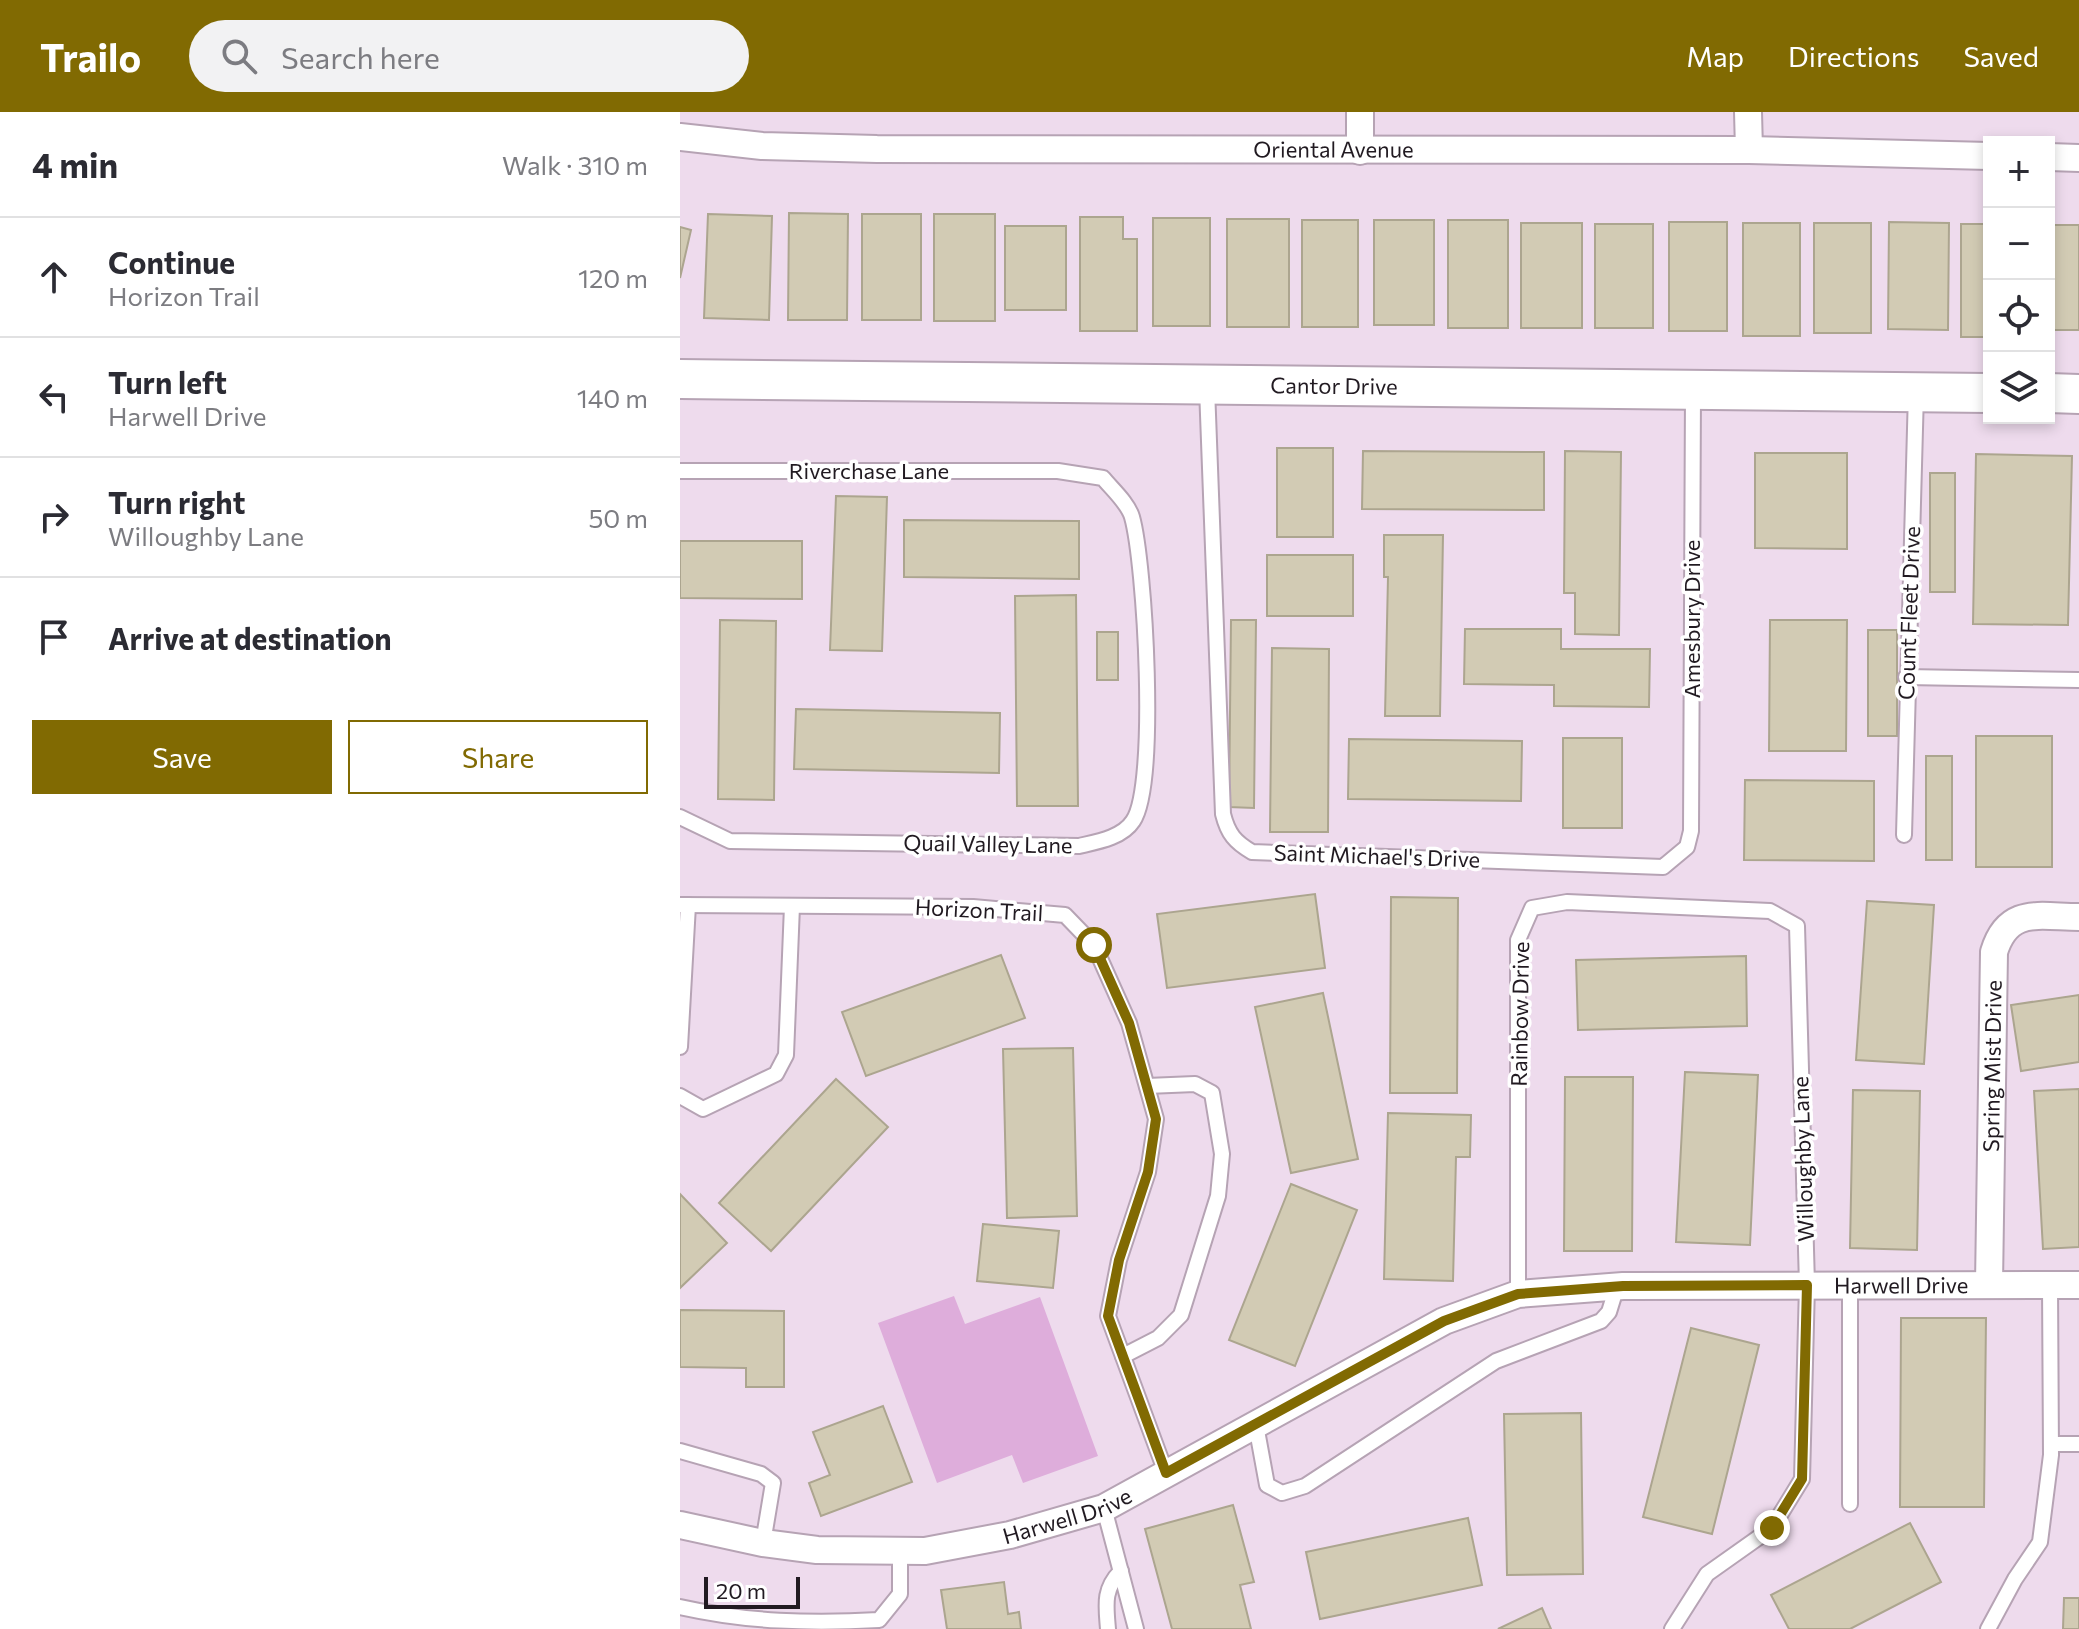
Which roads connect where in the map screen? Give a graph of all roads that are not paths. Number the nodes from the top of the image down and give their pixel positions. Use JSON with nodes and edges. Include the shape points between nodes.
{"nodes":[{"id":1,"x":1360,"y":112,"type":"edge"},
{"id":2,"x":1748,"y":112,"type":"edge"},
{"id":3,"x":680,"y":137,"type":"edge"},
{"id":4,"x":1749,"y":150,"type":"junction"},
{"id":5,"x":1360,"y":151,"type":"junction"},
{"id":6,"x":1983,"y":156,"type":"edge"},
{"id":7,"x":2055,"y":157,"type":"edge"},
{"id":8,"x":2079,"y":158,"type":"edge"},
{"id":9,"x":680,"y":379,"type":"edge"},
{"id":10,"x":1207,"y":386,"type":"junction"},
{"id":11,"x":1693,"y":391,"type":"junction"},
{"id":12,"x":1916,"y":392,"type":"junction"},
{"id":13,"x":1983,"y":393,"type":"edge"},
{"id":14,"x":2055,"y":393,"type":"edge"},
{"id":15,"x":2079,"y":394,"type":"edge"},
{"id":16,"x":680,"y":471,"type":"edge"},
{"id":17,"x":1058,"y":471,"type":"joint"},
{"id":18,"x":1906,"y":677,"type":"junction"},
{"id":19,"x":2079,"y":680,"type":"edge"},
{"id":20,"x":680,"y":817,"type":"edge"},
{"id":21,"x":1904,"y":835,"type":"dead end"},
{"id":22,"x":1687,"y":847,"type":"joint"},
{"id":23,"x":684,"y":905,"type":"edge"},
{"id":24,"x":792,"y":906,"type":"junction"},
{"id":25,"x":2079,"y":917,"type":"edge"},
{"id":26,"x":1797,"y":926,"type":"joint"},
{"id":27,"x":680,"y":1047,"type":"edge"},
{"id":28,"x":1147,"y":1086,"type":"junction"},
{"id":29,"x":680,"y":1096,"type":"edge"},
{"id":30,"x":1850,"y":1283,"type":"junction"},
{"id":31,"x":1989,"y":1284,"type":"junction"},
{"id":32,"x":1807,"y":1285,"type":"junction"},
{"id":33,"x":2050,"y":1285,"type":"junction"},
{"id":34,"x":2079,"y":1285,"type":"edge"},
{"id":35,"x":1617,"y":1286,"type":"junction"},
{"id":36,"x":1518,"y":1294,"type":"junction"},
{"id":37,"x":1123,"y":1356,"type":"junction"},
{"id":38,"x":1256,"y":1425,"type":"junction"},
{"id":39,"x":2051,"y":1444,"type":"junction"},
{"id":40,"x":2079,"y":1444,"type":"edge"},
{"id":41,"x":680,"y":1451,"type":"edge"},
{"id":42,"x":1166,"y":1473,"type":"junction"},
{"id":43,"x":1850,"y":1504,"type":"dead end"},
{"id":44,"x":1104,"y":1508,"type":"junction"},
{"id":45,"x":680,"y":1525,"type":"edge"},
{"id":46,"x":763,"y":1543,"type":"junction"},
{"id":47,"x":900,"y":1551,"type":"junction"},
{"id":48,"x":1121,"y":1571,"type":"junction"},
{"id":49,"x":680,"y":1607,"type":"edge"},
{"id":50,"x":1108,"y":1629,"type":"edge"},
{"id":51,"x":1136,"y":1629,"type":"edge"},
{"id":52,"x":1672,"y":1629,"type":"edge"},
{"id":53,"x":1988,"y":1629,"type":"edge"}],
"edges":[{"from":1,"to":5,"type":"street"},
{"from":2,"to":4,"type":"street"},
{"from":3,"to":5,"type":"street","name":"Oriental Avenue","via":[[877,149]]},
{"from":4,"to":5,"type":"street","name":"Oriental Avenue"},
{"from":4,"to":6,"type":"street","name":"Oriental Avenue"},
{"from":7,"to":8,"type":"street"},
{"from":9,"to":10,"type":"street","name":"Cantor Drive"},
{"from":10,"to":11,"type":"street","name":"Cantor Drive"},
{"from":10,"to":22,"type":"lane","name":"Saint Michael's Drive","via":[[1223,814],[1238,844],[1252,852],[1663,867]]},
{"from":11,"to":12,"type":"street","name":"Cantor Drive"},
{"from":11,"to":22,"type":"lane","name":"Amesbury Drive"},
{"from":12,"to":13,"type":"street","name":"Cantor Drive"},
{"from":12,"to":18,"type":"lane","name":"Count Fleet Drive"},
{"from":14,"to":15,"type":"street"},
{"from":16,"to":17,"type":"lane","name":"Riverchase Lane"},
{"from":17,"to":20,"type":"lane","name":"Quail Valley Lane","via":[[1103,478],[1131,513],[1136,536],[1144,612],[1145,780],[1133,821],[1109,839],[1079,846],[730,841]]},
{"from":18,"to":19,"type":"lane"},
{"from":18,"to":21,"type":"lane","name":"Count Fleet Drive"},
{"from":23,"to":24,"type":"lane","name":"Horizon Trail"},
{"from":23,"to":27,"type":"lane"},
{"from":24,"to":28,"type":"lane","name":"Horizon Trail","via":[[973,907],[1065,915],[1094,945],[1129,1023]]},
{"from":24,"to":29,"type":"lane","via":[[786,1055],[776,1074],[703,1109]]},
{"from":25,"to":31,"type":"street","name":"Spring Mist Drive","via":[[2025,916],[2009,922],[1999,933],[1994,952]]},
{"from":26,"to":32,"type":"lane","name":"Willoughby Lane"},
{"from":26,"to":36,"type":"lane","name":"Rainbow Drive","via":[[1770,911],[1567,902],[1532,908],[1518,940]]},
{"from":28,"to":37,"type":"lane","name":"Horizon Trail","via":[[1156,1119],[1148,1172],[1119,1260],[1108,1316]]},
{"from":28,"to":37,"type":"lane","via":[[1195,1084],[1212,1093],[1222,1154],[1218,1196],[1181,1315],[1158,1338]]},
{"from":30,"to":31,"type":"street","name":"Harwell Drive"},
{"from":30,"to":32,"type":"street","name":"Harwell Drive"},
{"from":30,"to":43,"type":"lane"},
{"from":31,"to":33,"type":"street","name":"Harwell Drive"},
{"from":32,"to":35,"type":"street","name":"Harwell Drive"},
{"from":32,"to":52,"type":"lane","name":"Willoughby Lane","via":[[1802,1479],[1772,1528],[1707,1574]]},
{"from":33,"to":34,"type":"street","name":"Harwell Drive"},
{"from":33,"to":39,"type":"lane"},
{"from":35,"to":36,"type":"street","name":"Harwell Drive"},
{"from":35,"to":38,"type":"lane","via":[[1601,1321],[1496,1361],[1305,1486],[1282,1493],[1267,1485]]},
{"from":36,"to":38,"type":"street","name":"Harwell Drive","via":[[1444,1321]]},
{"from":37,"to":42,"type":"lane","name":"Horizon Trail"},
{"from":38,"to":42,"type":"street","name":"Harwell Drive"},
{"from":39,"to":40,"type":"lane"},
{"from":39,"to":53,"type":"lane","via":[[2040,1542]]},
{"from":41,"to":46,"type":"lane","via":[[761,1474],[773,1483]]},
{"from":42,"to":44,"type":"street","name":"Harwell Drive"},
{"from":44,"to":47,"type":"street","name":"Harwell Drive","via":[[1010,1535]]},
{"from":44,"to":48,"type":"lane"},
{"from":45,"to":46,"type":"street","name":"Harwell Drive"},
{"from":46,"to":47,"type":"street","name":"Harwell Drive"},
{"from":47,"to":49,"type":"lane","via":[[900,1594],[879,1620],[802,1624]]},
{"from":48,"to":50,"type":"lane","via":[[1106,1592]]},
{"from":48,"to":51,"type":"lane"}]}
